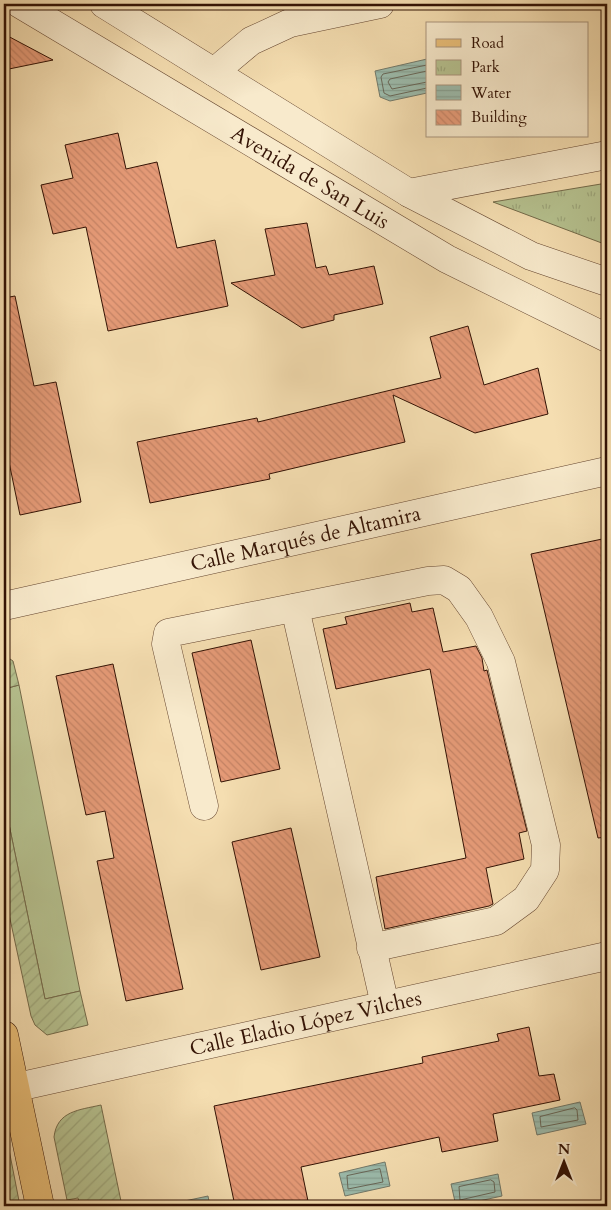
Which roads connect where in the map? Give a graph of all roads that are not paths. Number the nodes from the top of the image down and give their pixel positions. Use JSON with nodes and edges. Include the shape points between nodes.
{"nodes":[{"id":1,"x":20,"y":4,"type":"edge"},
{"id":2,"x":104,"y":4,"type":"edge"},
{"id":3,"x":380,"y":4,"type":"edge"},
{"id":4,"x":214,"y":72,"type":"junction"},
{"id":5,"x":607,"y":155,"type":"edge"},
{"id":6,"x":409,"y":193,"type":"junction"},
{"id":7,"x":607,"y":282,"type":"edge"},
{"id":8,"x":607,"y":338,"type":"edge"},
{"id":9,"x":607,"y":471,"type":"edge"},
{"id":10,"x":4,"y":606,"type":"edge"},
{"id":11,"x":295,"y":608,"type":"junction"},
{"id":12,"x":204,"y":806,"type":"dead end"},
{"id":13,"x":371,"y":948,"type":"junction"},
{"id":14,"x":607,"y":956,"type":"edge"},
{"id":15,"x":385,"y":1005,"type":"junction"},
{"id":16,"x":4,"y":1035,"type":"edge"},
{"id":17,"x":9,"y":1089,"type":"edge"},
{"id":18,"x":40,"y":1206,"type":"edge"}],
"edges":[{"from":1,"to":8,"type":"street","name":"Avenida de San Luis","via":[[447,259]]},
{"from":2,"to":4,"type":"street","name":"Avenida de San Luis"},
{"from":3,"to":4,"type":"street","via":[[290,23],[252,41]]},
{"from":4,"to":6,"type":"street","name":"Avenida de San Luis"},
{"from":5,"to":6,"type":"street"},
{"from":6,"to":7,"type":"street","name":"Avenida de San Luis","via":[[531,256]]},
{"from":9,"to":10,"type":"street","name":"Calle Marqués de Altamira"},
{"from":11,"to":12,"type":"street","via":[[168,633],[166,644]]},
{"from":11,"to":13,"type":"street"},
{"from":11,"to":13,"type":"street","via":[[428,581],[444,580],[459,589],[479,617],[501,662],[546,845],[545,870],[526,899],[496,921]]},
{"from":13,"to":15,"type":"street"},
{"from":14,"to":15,"type":"street","name":"Calle Eladio López Vilches"},
{"from":15,"to":17,"type":"street","name":"Calle Eladio López Vilches"},
{"from":16,"to":17,"type":"main road"},
{"from":17,"to":18,"type":"main road"}]}
